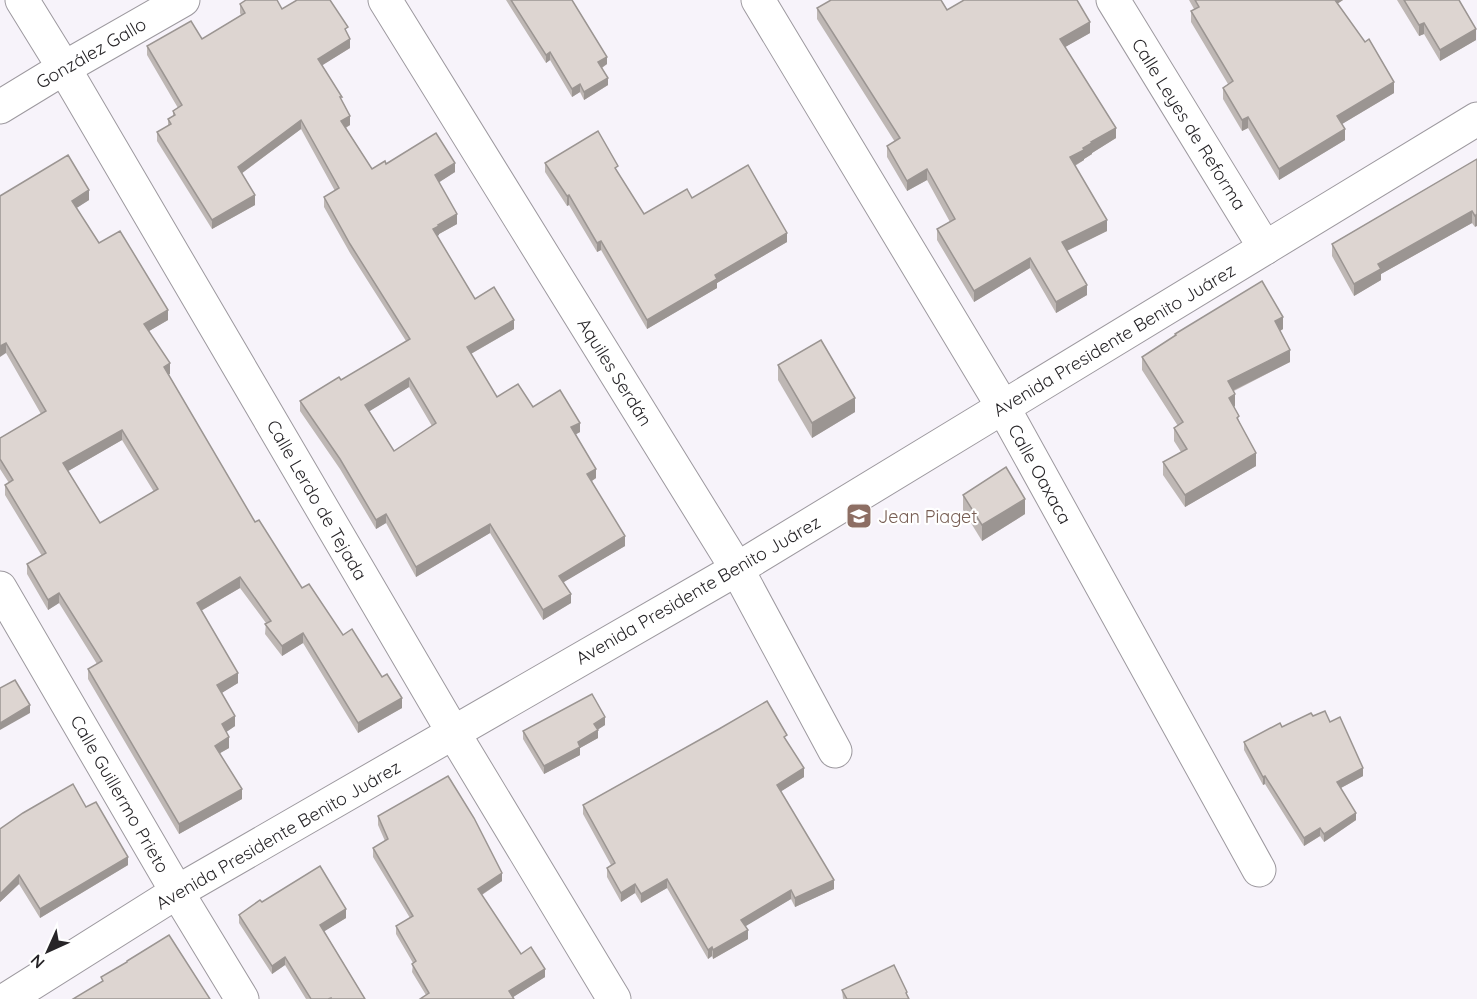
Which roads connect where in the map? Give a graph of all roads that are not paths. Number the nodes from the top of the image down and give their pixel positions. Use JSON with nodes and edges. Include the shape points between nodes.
{"nodes":[{"id":1,"x":22,"y":0,"type":"edge"},
{"id":2,"x":183,"y":0,"type":"edge"},
{"id":3,"x":385,"y":0,"type":"edge"},
{"id":4,"x":758,"y":0,"type":"edge"},
{"id":5,"x":1113,"y":0,"type":"edge"},
{"id":6,"x":64,"y":68,"type":"junction"},
{"id":7,"x":0,"y":106,"type":"edge"},
{"id":8,"x":1477,"y":119,"type":"edge"},
{"id":9,"x":1265,"y":248,"type":"junction"},
{"id":10,"x":1003,"y":407,"type":"junction"},
{"id":11,"x":737,"y":569,"type":"junction"},
{"id":12,"x":0,"y":588,"type":"edge"},
{"id":13,"x":453,"y":732,"type":"junction"},
{"id":14,"x":835,"y":751,"type":"dead end"},
{"id":15,"x":1259,"y":870,"type":"dead end"},
{"id":16,"x":177,"y":892,"type":"junction"},
{"id":17,"x":7,"y":999,"type":"edge"},
{"id":18,"x":242,"y":999,"type":"edge"},
{"id":19,"x":614,"y":999,"type":"edge"}],
"edges":[{"from":1,"to":6,"type":"street","name":"Calle Lerdo de Tejada"},
{"from":2,"to":6,"type":"street","name":"González Gallo"},
{"from":3,"to":11,"type":"street","name":"Aquiles Serdán"},
{"from":4,"to":10,"type":"street","name":"Calle Oaxaca"},
{"from":5,"to":9,"type":"street","name":"Calle Leyes de Reforma"},
{"from":6,"to":7,"type":"street","name":"González Gallo"},
{"from":6,"to":13,"type":"street","name":"Calle Lerdo de Tejada"},
{"from":8,"to":9,"type":"street","name":"Avenida Presidente Benito Juárez"},
{"from":9,"to":10,"type":"street","name":"Avenida Presidente Benito Juárez"},
{"from":10,"to":11,"type":"street","name":"Avenida Presidente Benito Juárez"},
{"from":10,"to":15,"type":"street","name":"Calle Oaxaca"},
{"from":11,"to":13,"type":"street","name":"Avenida Presidente Benito Juárez"},
{"from":11,"to":14,"type":"street","name":"Aquiles Serdán"},
{"from":12,"to":16,"type":"street","name":"Calle Guillermo Prieto"},
{"from":13,"to":16,"type":"street","name":"Avenida Presidente Benito Juárez"},
{"from":13,"to":19,"type":"street","name":"Calle Lerdo de Tejada"},
{"from":16,"to":17,"type":"street","name":"Avenida Presidente Benito Juárez"},
{"from":16,"to":18,"type":"street","name":"Calle Guillermo Prieto"}]}
